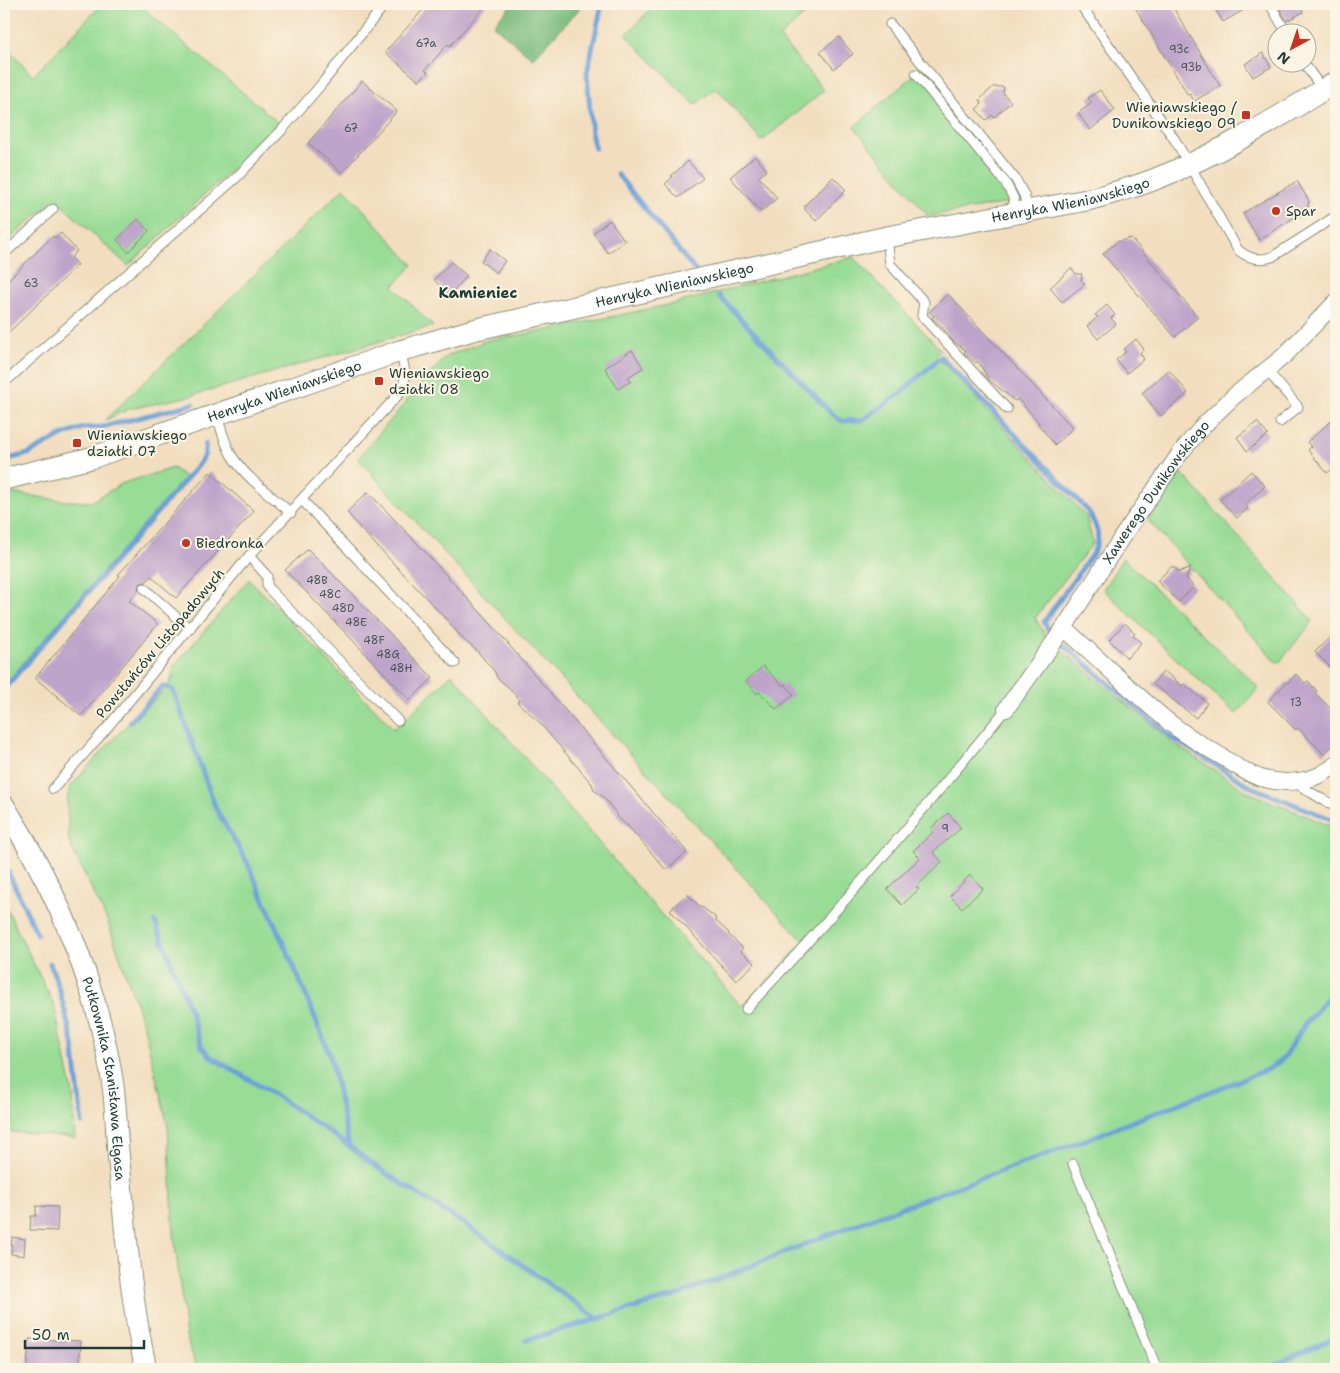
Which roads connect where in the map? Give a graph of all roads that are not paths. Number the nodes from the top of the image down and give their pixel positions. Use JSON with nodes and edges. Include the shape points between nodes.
{"nodes":[{"id":1,"x":385,"y":4,"type":"edge"},
{"id":2,"x":1080,"y":4,"type":"edge"},
{"id":3,"x":1270,"y":4,"type":"edge"},
{"id":4,"x":1280,"y":22,"type":"edge"},
{"id":5,"x":890,"y":24,"type":"dead end"},
{"id":6,"x":1314,"y":72,"type":"edge"},
{"id":7,"x":916,"y":74,"type":"dead end"},
{"id":8,"x":1330,"y":86,"type":"edge"},
{"id":9,"x":1188,"y":165,"type":"junction"},
{"id":10,"x":53,"y":209,"type":"dead end"},
{"id":11,"x":1022,"y":211,"type":"junction"},
{"id":12,"x":1336,"y":221,"type":"edge"},
{"id":13,"x":887,"y":237,"type":"junction"},
{"id":14,"x":4,"y":254,"type":"edge"},
{"id":15,"x":1336,"y":302,"type":"edge"},
{"id":16,"x":400,"y":351,"type":"junction"},
{"id":17,"x":1266,"y":370,"type":"junction"},
{"id":18,"x":4,"y":383,"type":"edge"},
{"id":19,"x":1007,"y":409,"type":"dead end"},
{"id":20,"x":217,"y":416,"type":"junction"},
{"id":21,"x":1280,"y":422,"type":"dead end"},
{"id":22,"x":4,"y":479,"type":"edge"},
{"id":23,"x":302,"y":500,"type":"junction"},
{"id":24,"x":291,"y":513,"type":"junction"},
{"id":25,"x":249,"y":556,"type":"junction"},
{"id":26,"x":144,"y":588,"type":"dead end"},
{"id":27,"x":1064,"y":628,"type":"junction"},
{"id":28,"x":190,"y":629,"type":"junction"},
{"id":29,"x":455,"y":663,"type":"dead end"},
{"id":30,"x":1006,"y":709,"type":"joint"},
{"id":31,"x":398,"y":721,"type":"dead end"},
{"id":32,"x":1336,"y":764,"type":"edge"},
{"id":33,"x":1294,"y":782,"type":"junction"},
{"id":34,"x":53,"y":789,"type":"dead end"},
{"id":35,"x":4,"y":806,"type":"edge"},
{"id":36,"x":1336,"y":806,"type":"edge"},
{"id":37,"x":746,"y":1009,"type":"dead end"},
{"id":38,"x":1073,"y":1164,"type":"dead end"},
{"id":39,"x":146,"y":1369,"type":"edge"},
{"id":40,"x":1158,"y":1369,"type":"edge"}],
"edges":[{"from":1,"to":18,"type":"lane","via":[[320,86],[236,178]]},
{"from":2,"to":9,"type":"lane","via":[[1175,140]]},
{"from":3,"to":4,"type":"lane"},
{"from":5,"to":11,"type":"lane","via":[[1016,180],[1024,195]]},
{"from":6,"to":8,"type":"lane"},
{"from":7,"to":11,"type":"lane","via":[[1005,182]]},
{"from":8,"to":9,"type":"street","name":"Henryka Wieniawskiego"},
{"from":9,"to":11,"type":"street","name":"Henryka Wieniawskiego","via":[[1116,192]]},
{"from":9,"to":12,"type":"lane","via":[[1238,250],[1245,256],[1256,260],[1272,257],[1333,218]]},
{"from":10,"to":14,"type":"lane"},
{"from":11,"to":13,"type":"street","name":"Henryka Wieniawskiego"},
{"from":13,"to":16,"type":"street","name":"Henryka Wieniawskiego","via":[[473,330]]},
{"from":13,"to":19,"type":"lane","via":[[890,264],[924,302],[922,316]]},
{"from":15,"to":17,"type":"street","name":"Xawerego Dunikowskiego","via":[[1284,356]]},
{"from":16,"to":20,"type":"street","name":"Henryka Wieniawskiego"},
{"from":16,"to":23,"type":"lane","name":"Powstańców Listopadowych","via":[[406,377],[400,393]]},
{"from":17,"to":21,"type":"lane","via":[[1298,407]]},
{"from":17,"to":27,"type":"street","name":"Xawerego Dunikowskiego","via":[[1204,425],[1181,452]]},
{"from":20,"to":22,"type":"street","name":"Henryka Wieniawskiego","via":[[91,458]]},
{"from":20,"to":24,"type":"lane","via":[[236,462]]},
{"from":23,"to":24,"type":"lane","name":"Powstańców Listopadowych"},
{"from":23,"to":29,"type":"lane"},
{"from":24,"to":25,"type":"lane","name":"Powstańców Listopadowych"},
{"from":25,"to":28,"type":"lane","name":"Powstańców Listopadowych"},
{"from":25,"to":31,"type":"lane","via":[[267,576],[269,589]]},
{"from":26,"to":28,"type":"lane"},
{"from":27,"to":30,"type":"street","name":"Xawerego Dunikowskiego"},
{"from":27,"to":33,"type":"street","via":[[1196,741],[1260,778]]},
{"from":28,"to":34,"type":"lane","name":"Powstańców Listopadowych"},
{"from":30,"to":37,"type":"lane","via":[[803,948]]},
{"from":32,"to":33,"type":"street","via":[[1315,777]]},
{"from":33,"to":36,"type":"lane"},
{"from":35,"to":39,"type":"street","name":"Pułkownika Stanisława Elgasa","via":[[44,876],[72,936],[99,1017],[112,1082],[132,1287]]},
{"from":38,"to":40,"type":"lane"}]}
